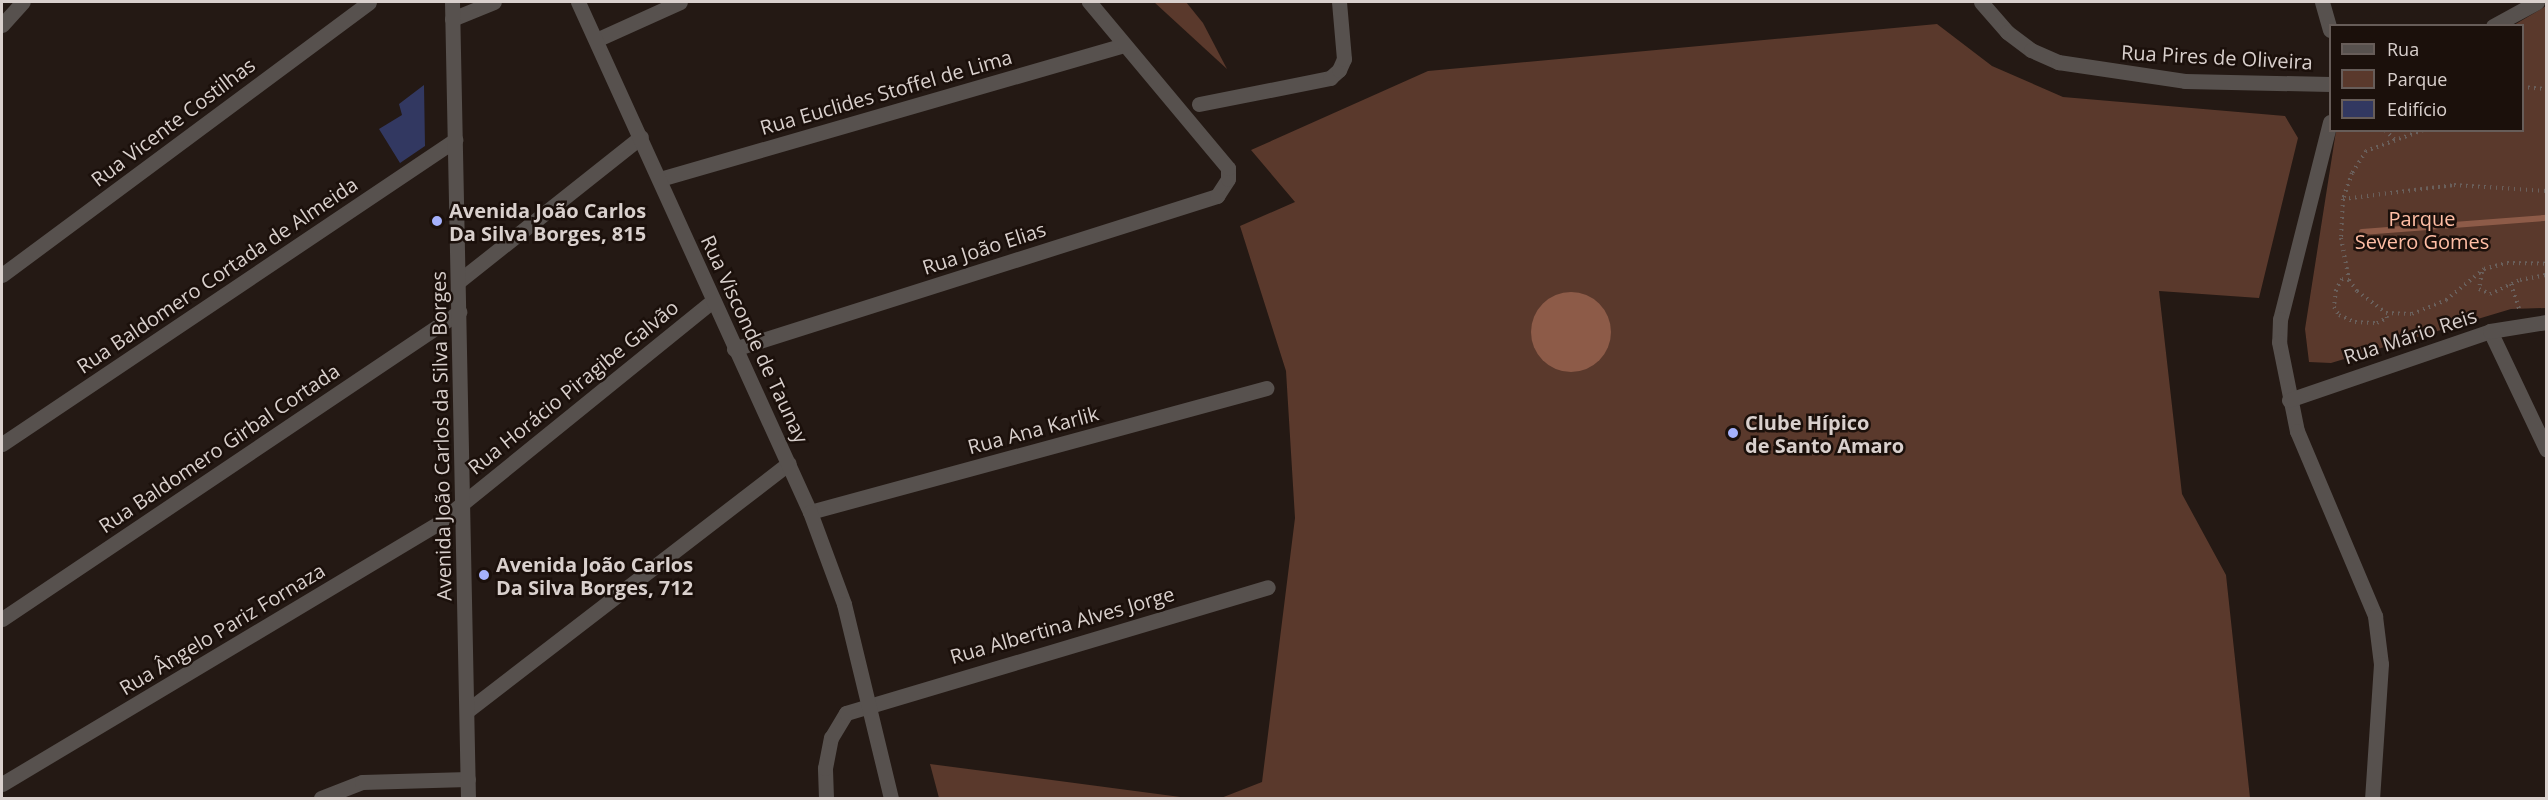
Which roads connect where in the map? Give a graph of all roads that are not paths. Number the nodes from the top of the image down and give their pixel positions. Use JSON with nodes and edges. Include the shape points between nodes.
{"nodes":[{"id":1,"x":23,"y":2,"type":"edge"},
{"id":2,"x":369,"y":2,"type":"edge"},
{"id":3,"x":452,"y":2,"type":"edge"},
{"id":4,"x":494,"y":2,"type":"edge"},
{"id":5,"x":578,"y":2,"type":"edge"},
{"id":6,"x":680,"y":2,"type":"edge"},
{"id":7,"x":1089,"y":2,"type":"edge"},
{"id":8,"x":1339,"y":2,"type":"edge"},
{"id":9,"x":1981,"y":2,"type":"edge"},
{"id":10,"x":2322,"y":2,"type":"edge"},
{"id":11,"x":2537,"y":2,"type":"edge"},
{"id":12,"x":452,"y":19,"type":"junction"},
{"id":13,"x":2329,"y":24,"type":"edge"},
{"id":14,"x":2497,"y":24,"type":"edge"},
{"id":15,"x":2,"y":25,"type":"edge"},
{"id":16,"x":596,"y":40,"type":"junction"},
{"id":17,"x":1124,"y":45,"type":"junction"},
{"id":18,"x":2329,"y":84,"type":"edge"},
{"id":19,"x":1199,"y":104,"type":"dead end"},
{"id":20,"x":2329,"y":130,"type":"edge"},
{"id":21,"x":641,"y":137,"type":"junction"},
{"id":22,"x":455,"y":140,"type":"junction"},
{"id":23,"x":660,"y":179,"type":"junction"},
{"id":24,"x":2,"y":275,"type":"edge"},
{"id":25,"x":459,"y":281,"type":"junction"},
{"id":26,"x":711,"y":301,"type":"junction"},
{"id":27,"x":459,"y":312,"type":"junction"},
{"id":28,"x":2547,"y":322,"type":"edge"},
{"id":29,"x":2490,"y":331,"type":"junction"},
{"id":30,"x":734,"y":349,"type":"junction"},
{"id":31,"x":1266,"y":388,"type":"dead end"},
{"id":32,"x":2289,"y":399,"type":"junction"},
{"id":33,"x":2,"y":444,"type":"edge"},
{"id":34,"x":2547,"y":449,"type":"edge"},
{"id":35,"x":789,"y":463,"type":"junction"},
{"id":36,"x":462,"y":507,"type":"junction"},
{"id":37,"x":810,"y":512,"type":"junction"},
{"id":38,"x":1268,"y":587,"type":"dead end"},
{"id":39,"x":2,"y":619,"type":"edge"},
{"id":40,"x":868,"y":704,"type":"junction"},
{"id":41,"x":467,"y":711,"type":"junction"},
{"id":42,"x":468,"y":779,"type":"junction"},
{"id":43,"x":2,"y":784,"type":"edge"},
{"id":44,"x":321,"y":798,"type":"edge"},
{"id":45,"x":468,"y":798,"type":"edge"},
{"id":46,"x":826,"y":798,"type":"edge"},
{"id":47,"x":891,"y":798,"type":"edge"},
{"id":48,"x":2372,"y":798,"type":"edge"}],
"edges":[{"from":1,"to":15,"type":"street"},
{"from":2,"to":24,"type":"street","name":"Rua Vicente Costilhas"},
{"from":3,"to":12,"type":"street","name":"Avenida João Carlos da Silva Borges"},
{"from":4,"to":12,"type":"street"},
{"from":5,"to":16,"type":"street","name":"Rua Visconde de Taunay"},
{"from":6,"to":16,"type":"street"},
{"from":7,"to":17,"type":"street"},
{"from":8,"to":19,"type":"street","via":[[1344,59],[1330,78]]},
{"from":9,"to":18,"type":"street","name":"Rua Pires de Oliveira","via":[[2007,32],[2031,50],[2058,62],[2185,81]]},
{"from":10,"to":13,"type":"street"},
{"from":11,"to":14,"type":"street"},
{"from":12,"to":22,"type":"street","name":"Avenida João Carlos da Silva Borges"},
{"from":16,"to":21,"type":"street","name":"Rua Visconde de Taunay"},
{"from":17,"to":23,"type":"street","name":"Rua Euclides Stoffel de Lima"},
{"from":17,"to":30,"type":"street","name":"Rua João Elias","via":[[1228,168],[1228,179],[1217,196]]},
{"from":20,"to":32,"type":"street","via":[[2280,319],[2279,342]]},
{"from":21,"to":23,"type":"street","name":"Rua Visconde de Taunay"},
{"from":21,"to":25,"type":"street"},
{"from":22,"to":25,"type":"street","name":"Avenida João Carlos da Silva Borges"},
{"from":22,"to":33,"type":"street","name":"Rua Baldomero Cortada de Almeida"},
{"from":23,"to":26,"type":"street","name":"Rua Visconde de Taunay"},
{"from":25,"to":27,"type":"street","name":"Avenida João Carlos da Silva Borges"},
{"from":26,"to":30,"type":"street","name":"Rua Visconde de Taunay"},
{"from":26,"to":36,"type":"street","name":"Rua Horácio Piragibe Galvão"},
{"from":27,"to":36,"type":"street","name":"Avenida João Carlos da Silva Borges"},
{"from":27,"to":39,"type":"street","name":"Rua Baldomero Girbal Cortada"},
{"from":28,"to":29,"type":"street","name":"Rua Mário Reis"},
{"from":29,"to":32,"type":"street","name":"Rua Mário Reis"},
{"from":29,"to":34,"type":"street"},
{"from":30,"to":35,"type":"street","name":"Rua Visconde de Taunay"},
{"from":31,"to":37,"type":"street","name":"Rua Ana Karlik"},
{"from":32,"to":48,"type":"street","via":[[2310,463],[2375,616],[2381,664]]},
{"from":35,"to":37,"type":"street","name":"Rua Visconde de Taunay"},
{"from":35,"to":41,"type":"street"},
{"from":36,"to":41,"type":"street","name":"Avenida João Carlos da Silva Borges"},
{"from":36,"to":43,"type":"street","name":"Rua Ângelo Pariz Fornaza"},
{"from":37,"to":40,"type":"street","name":"Rua Visconde de Taunay","via":[[844,604]]},
{"from":38,"to":40,"type":"street","name":"Rua Albertina Alves Jorge"},
{"from":40,"to":46,"type":"street","via":[[846,713],[838,721],[825,768]]},
{"from":40,"to":47,"type":"street","name":"Rua Visconde de Taunay"},
{"from":41,"to":42,"type":"street","name":"Avenida João Carlos da Silva Borges"},
{"from":42,"to":44,"type":"street","via":[[362,782]]},
{"from":42,"to":45,"type":"street","name":"Avenida João Carlos da Silva Borges"}]}
